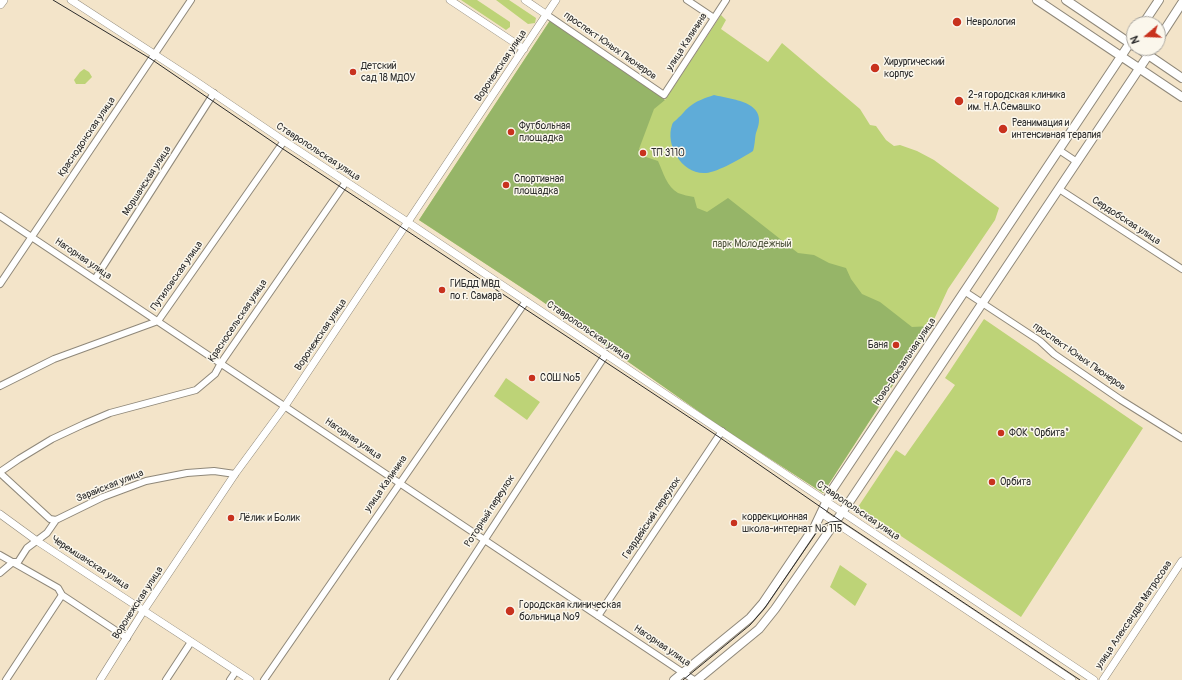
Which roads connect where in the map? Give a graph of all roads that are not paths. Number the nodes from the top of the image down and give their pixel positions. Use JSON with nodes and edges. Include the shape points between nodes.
{"nodes":[{"id":1,"x":3,"y":0,"type":"edge"},
{"id":2,"x":71,"y":0,"type":"edge"},
{"id":3,"x":191,"y":0,"type":"edge"},
{"id":4,"x":450,"y":0,"type":"edge"},
{"id":5,"x":525,"y":0,"type":"edge"},
{"id":6,"x":556,"y":0,"type":"edge"},
{"id":7,"x":687,"y":0,"type":"edge"},
{"id":8,"x":726,"y":0,"type":"edge"},
{"id":9,"x":1037,"y":0,"type":"edge"},
{"id":10,"x":1066,"y":0,"type":"edge"},
{"id":11,"x":1159,"y":0,"type":"edge"},
{"id":12,"x":1182,"y":3,"type":"edge"},
{"id":13,"x":0,"y":4,"type":"edge"},
{"id":14,"x":547,"y":15,"type":"junction"},
{"id":15,"x":1148,"y":16,"type":"edge"},
{"id":16,"x":714,"y":18,"type":"junction"},
{"id":17,"x":1166,"y":28,"type":"edge"},
{"id":18,"x":1126,"y":39,"type":"edge"},
{"id":19,"x":524,"y":49,"type":"junction"},
{"id":20,"x":1126,"y":53,"type":"edge"},
{"id":21,"x":155,"y":54,"type":"junction"},
{"id":22,"x":1148,"y":56,"type":"edge"},
{"id":23,"x":1155,"y":56,"type":"edge"},
{"id":24,"x":1122,"y":57,"type":"junction"},
{"id":25,"x":1140,"y":69,"type":"junction"},
{"id":26,"x":1182,"y":78,"type":"edge"},
{"id":27,"x":214,"y":93,"type":"junction"},
{"id":28,"x":664,"y":95,"type":"joint"},
{"id":29,"x":1182,"y":97,"type":"edge"},
{"id":30,"x":284,"y":141,"type":"junction"},
{"id":31,"x":1059,"y":150,"type":"junction"},
{"id":32,"x":1077,"y":162,"type":"junction"},
{"id":33,"x":346,"y":182,"type":"junction"},
{"id":34,"x":1059,"y":189,"type":"junction"},
{"id":35,"x":0,"y":216,"type":"edge"},
{"id":36,"x":408,"y":223,"type":"junction"},
{"id":37,"x":33,"y":237,"type":"junction"},
{"id":38,"x":1182,"y":269,"type":"edge"},
{"id":39,"x":95,"y":279,"type":"junction"},
{"id":40,"x":0,"y":284,"type":"edge"},
{"id":41,"x":964,"y":291,"type":"junction"},
{"id":42,"x":526,"y":301,"type":"junction"},
{"id":43,"x":982,"y":303,"type":"junction"},
{"id":44,"x":158,"y":321,"type":"junction"},
{"id":45,"x":606,"y":354,"type":"junction"},
{"id":46,"x":221,"y":363,"type":"junction"},
{"id":47,"x":0,"y":386,"type":"edge"},
{"id":48,"x":285,"y":406,"type":"junction"},
{"id":49,"x":722,"y":431,"type":"junction"},
{"id":50,"x":1182,"y":438,"type":"edge"},
{"id":51,"x":0,"y":473,"type":"edge"},
{"id":52,"x":235,"y":474,"type":"junction"},
{"id":53,"x":399,"y":483,"type":"junction"},
{"id":54,"x":826,"y":502,"type":"junction"},
{"id":55,"x":842,"y":512,"type":"junction"},
{"id":56,"x":821,"y":513,"type":"junction"},
{"id":57,"x":0,"y":514,"type":"edge"},
{"id":58,"x":56,"y":520,"type":"junction"},
{"id":59,"x":835,"y":522,"type":"junction"},
{"id":60,"x":484,"y":539,"type":"junction"},
{"id":61,"x":37,"y":541,"type":"junction"},
{"id":62,"x":0,"y":554,"type":"edge"},
{"id":63,"x":1182,"y":561,"type":"edge"},
{"id":64,"x":12,"y":562,"type":"junction"},
{"id":65,"x":0,"y":573,"type":"edge"},
{"id":66,"x":62,"y":595,"type":"junction"},
{"id":67,"x":144,"y":610,"type":"junction"},
{"id":68,"x":598,"y":616,"type":"junction"},
{"id":69,"x":127,"y":638,"type":"junction"},
{"id":70,"x":191,"y":642,"type":"junction"},
{"id":71,"x":236,"y":671,"type":"junction"},
{"id":72,"x":683,"y":672,"type":"junction"},
{"id":73,"x":6,"y":680,"type":"edge"},
{"id":74,"x":100,"y":680,"type":"edge"},
{"id":75,"x":166,"y":680,"type":"edge"},
{"id":76,"x":230,"y":680,"type":"edge"},
{"id":77,"x":250,"y":680,"type":"edge"},
{"id":78,"x":264,"y":680,"type":"edge"},
{"id":79,"x":393,"y":680,"type":"edge"},
{"id":80,"x":674,"y":680,"type":"edge"},
{"id":81,"x":695,"y":680,"type":"edge"},
{"id":82,"x":1072,"y":680,"type":"edge"},
{"id":83,"x":1094,"y":680,"type":"edge"},
{"id":84,"x":1103,"y":680,"type":"edge"}],
"edges":[{"from":1,"to":13,"type":"main road"},
{"from":2,"to":21,"type":"street","name":"Ставропольская улица"},
{"from":3,"to":21,"type":"street","name":"Краснодонская улица"},
{"from":4,"to":19,"type":"street"},
{"from":5,"to":14,"type":"street","name":"проспект Юных Пионеров"},
{"from":6,"to":14,"type":"street","name":"Воронежская улица"},
{"from":7,"to":16,"type":"street"},
{"from":8,"to":16,"type":"street","name":"улица Калинина"},
{"from":9,"to":24,"type":"main road"},
{"from":10,"to":18,"type":"main road"},
{"from":11,"to":15,"type":"main road"},
{"from":12,"to":17,"type":"main road"},
{"from":14,"to":19,"type":"street","name":"Воронежская улица"},
{"from":14,"to":28,"type":"street","name":"проспект Юных Пионеров"},
{"from":16,"to":28,"type":"street","name":"улица Калинина"},
{"from":19,"to":36,"type":"street","name":"Воронежская улица"},
{"from":20,"to":24,"type":"main road","name":"Ново-Вокзальная улица"},
{"from":21,"to":27,"type":"street","name":"Ставропольская улица"},
{"from":21,"to":37,"type":"street","name":"Краснодонская улица"},
{"from":22,"to":25,"type":"main road"},
{"from":23,"to":26,"type":"main road"},
{"from":24,"to":25,"type":"main road"},
{"from":24,"to":31,"type":"main road","name":"Ново-Вокзальная улица"},
{"from":25,"to":29,"type":"main road"},
{"from":25,"to":32,"type":"main road"},
{"from":27,"to":30,"type":"street","name":"Ставропольская улица"},
{"from":27,"to":39,"type":"street","name":"Моршанская улица"},
{"from":30,"to":33,"type":"street","name":"Ставропольская улица"},
{"from":30,"to":44,"type":"street","name":"Путиловская улица"},
{"from":31,"to":32,"type":"street"},
{"from":31,"to":41,"type":"main road","name":"Ново-Вокзальная улица"},
{"from":32,"to":34,"type":"main road"},
{"from":33,"to":36,"type":"street","name":"Ставропольская улица"},
{"from":33,"to":46,"type":"street","name":"Красносельская улица"},
{"from":34,"to":38,"type":"street","name":"Сердобская улица"},
{"from":34,"to":43,"type":"main road"},
{"from":35,"to":37,"type":"street","name":"Нагорная улица"},
{"from":36,"to":42,"type":"street","name":"Ставропольская улица"},
{"from":36,"to":48,"type":"street","name":"Воронежская улица"},
{"from":37,"to":39,"type":"street","name":"Нагорная улица"},
{"from":37,"to":40,"type":"street","name":"Краснодонская улица"},
{"from":39,"to":44,"type":"street","name":"Нагорная улица"},
{"from":41,"to":43,"type":"street","name":"проспект Юных Пионеров"},
{"from":41,"to":54,"type":"main road","name":"Ново-Вокзальная улица"},
{"from":42,"to":45,"type":"street","name":"Ставропольская улица"},
{"from":42,"to":53,"type":"street","name":"улица Калинина"},
{"from":43,"to":50,"type":"street","name":"проспект Юных Пионеров","via":[[1040,341],[1054,354],[1121,400]]},
{"from":43,"to":55,"type":"main road"},
{"from":44,"to":46,"type":"street","name":"Нагорная улица"},
{"from":44,"to":47,"type":"street","name":"Путиловская улица","via":[[54,359]]},
{"from":45,"to":49,"type":"street","name":"Ставропольская улица"},
{"from":45,"to":60,"type":"street","name":"Роторный переулок"},
{"from":46,"to":48,"type":"street","name":"Нагорная улица"},
{"from":46,"to":51,"type":"street","name":"Красносельская улица","via":[[215,374],[196,390],[110,414],[84,424],[25,455]]},
{"from":48,"to":52,"type":"street","name":"Воронежская улица"},
{"from":48,"to":53,"type":"street","name":"Нагорная улица"},
{"from":49,"to":54,"type":"street","name":"Ставропольская улица"},
{"from":49,"to":68,"type":"street","name":"Гвардейский переулок"},
{"from":51,"to":58,"type":"street","via":[[50,519]]},
{"from":52,"to":58,"type":"street","name":"Зарайская улица","via":[[214,471],[187,473],[146,481],[103,497]]},
{"from":52,"to":67,"type":"street","name":"Воронежская улица"},
{"from":53,"to":60,"type":"street","name":"Нагорная улица"},
{"from":53,"to":78,"type":"street","name":"улица Калинина"},
{"from":54,"to":55,"type":"street","name":"Ставропольская улица"},
{"from":54,"to":56,"type":"main road","name":"Ново-Вокзальная улица"},
{"from":55,"to":59,"type":"main road"},
{"from":55,"to":83,"type":"street","name":"Ставропольская улица"},
{"from":56,"to":59,"type":"street"},
{"from":56,"to":72,"type":"main road","name":"Ново-Вокзальная улица","via":[[815,526],[750,618]]},
{"from":57,"to":61,"type":"street","name":"Черемшанская улица"},
{"from":58,"to":61,"type":"street","name":"Зарайская улица","via":[[47,534]]},
{"from":59,"to":81,"type":"main road","via":[[759,629]]},
{"from":59,"to":82,"type":"street"},
{"from":60,"to":68,"type":"street","name":"Нагорная улица"},
{"from":60,"to":79,"type":"street","name":"Роторный переулок"},
{"from":61,"to":64,"type":"street","name":"Зарайская улица","via":[[27,548],[18,562]]},
{"from":61,"to":67,"type":"street","name":"Черемшанская улица"},
{"from":62,"to":64,"type":"street"},
{"from":63,"to":84,"type":"street","name":"улица Александра Матросова"},
{"from":64,"to":65,"type":"street","name":"Зарайская улица"},
{"from":64,"to":66,"type":"street","via":[[58,588]]},
{"from":66,"to":69,"type":"street"},
{"from":66,"to":73,"type":"street"},
{"from":67,"to":69,"type":"street","name":"Воронежская улица"},
{"from":67,"to":70,"type":"street","name":"Черемшанская улица"},
{"from":68,"to":72,"type":"street","name":"Нагорная улица"},
{"from":69,"to":74,"type":"street","name":"Воронежская улица"},
{"from":70,"to":71,"type":"street","name":"Черемшанская улица"},
{"from":70,"to":75,"type":"street"},
{"from":71,"to":76,"type":"street"},
{"from":71,"to":77,"type":"street","name":"Черемшанская улица"},
{"from":72,"to":80,"type":"main road","name":"Ново-Вокзальная улица"},
{"from":72,"to":81,"type":"street","name":"Нагорная улица"}]}
